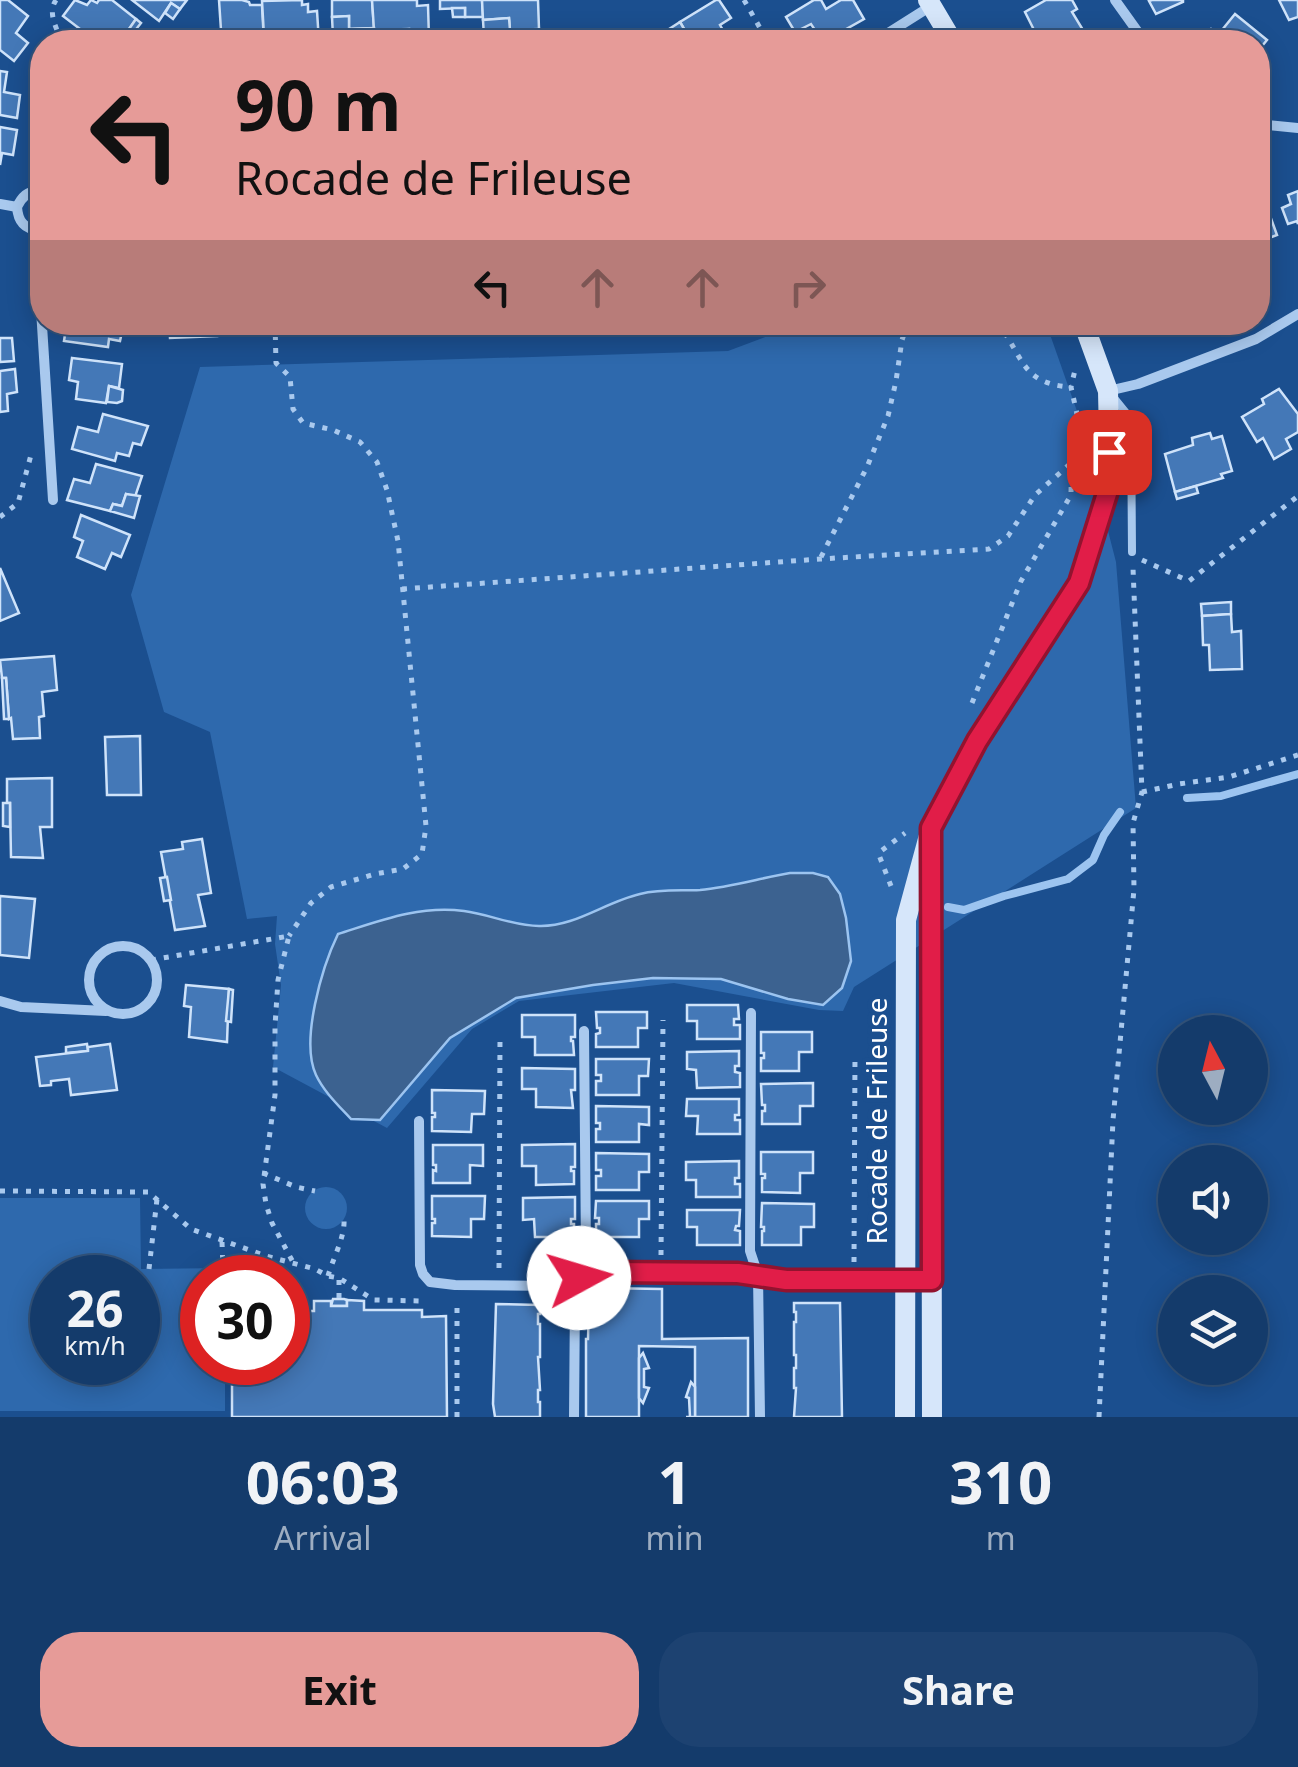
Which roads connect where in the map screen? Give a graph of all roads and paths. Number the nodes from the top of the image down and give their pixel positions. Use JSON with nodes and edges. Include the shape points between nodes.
{"nodes":[{"id":1,"x":56,"y":0,"type":"edge"},
{"id":2,"x":744,"y":0,"type":"edge"},
{"id":3,"x":1115,"y":0,"type":"edge"},
{"id":4,"x":930,"y":3,"type":"edge"},
{"id":5,"x":57,"y":30,"type":"edge"},
{"id":6,"x":761,"y":30,"type":"edge"},
{"id":7,"x":891,"y":30,"type":"edge"},
{"id":8,"x":942,"y":30,"type":"edge"},
{"id":9,"x":1136,"y":30,"type":"edge"},
{"id":10,"x":1270,"y":125,"type":"edge"},
{"id":11,"x":1298,"y":128,"type":"edge"},
{"id":12,"x":30,"y":193,"type":"edge"},
{"id":13,"x":0,"y":204,"type":"edge"},
{"id":14,"x":17,"y":207,"type":"junction"},
{"id":15,"x":30,"y":226,"type":"edge"},
{"id":16,"x":1298,"y":314,"type":"edge"},
{"id":17,"x":1270,"y":331,"type":"edge"},
{"id":18,"x":44,"y":335,"type":"edge"},
{"id":19,"x":275,"y":335,"type":"edge"},
{"id":20,"x":904,"y":335,"type":"edge"},
{"id":21,"x":1007,"y":335,"type":"edge"},
{"id":22,"x":1088,"y":335,"type":"edge"},
{"id":23,"x":1263,"y":335,"type":"edge"},
{"id":24,"x":1108,"y":391,"type":"junction"},
{"id":25,"x":1076,"y":414,"type":"dead end"},
{"id":26,"x":48,"y":423,"type":"junction"},
{"id":27,"x":1071,"y":464,"type":"dead end"},
{"id":28,"x":1298,"y":496,"type":"edge"},
{"id":29,"x":53,"y":500,"type":"dead end"},
{"id":30,"x":0,"y":517,"type":"edge"},
{"id":31,"x":1132,"y":552,"type":"junction"},
{"id":32,"x":820,"y":559,"type":"junction"},
{"id":33,"x":402,"y":589,"type":"junction"},
{"id":34,"x":1298,"y":755,"type":"edge"},
{"id":35,"x":1142,"y":792,"type":"junction"},
{"id":36,"x":931,"y":828,"type":"junction"},
{"id":37,"x":289,"y":936,"type":"junction"},
{"id":38,"x":151,"y":960,"type":"junction"},
{"id":39,"x":0,"y":1001,"type":"edge"},
{"id":40,"x":112,"y":1012,"type":"junction"},
{"id":41,"x":751,"y":1013,"type":"dead end"},
{"id":42,"x":663,"y":1020,"type":"dead end"},
{"id":43,"x":584,"y":1031,"type":"dead end"},
{"id":44,"x":500,"y":1038,"type":"dead end"},
{"id":45,"x":856,"y":1054,"type":"dead end"},
{"id":46,"x":420,"y":1121,"type":"dead end"},
{"id":47,"x":264,"y":1173,"type":"junction"},
{"id":48,"x":0,"y":1191,"type":"edge"},
{"id":49,"x":314,"y":1191,"type":"dead end"},
{"id":50,"x":157,"y":1200,"type":"junction"},
{"id":51,"x":344,"y":1220,"type":"dead end"},
{"id":52,"x":222,"y":1242,"type":"junction"},
{"id":53,"x":151,"y":1255,"type":"edge"},
{"id":54,"x":223,"y":1255,"type":"edge"},
{"id":55,"x":265,"y":1255,"type":"edge"},
{"id":56,"x":289,"y":1255,"type":"edge"},
{"id":57,"x":310,"y":1268,"type":"edge"},
{"id":58,"x":661,"y":1273,"type":"junction"},
{"id":59,"x":758,"y":1274,"type":"junction"},
{"id":60,"x":328,"y":1276,"type":"junction"},
{"id":61,"x":338,"y":1278,"type":"junction"},
{"id":62,"x":579,"y":1278,"type":"junction"},
{"id":63,"x":854,"y":1280,"type":"junction"},
{"id":64,"x":905,"y":1280,"type":"junction"},
{"id":65,"x":932,"y":1280,"type":"junction"},
{"id":66,"x":455,"y":1286,"type":"junction"},
{"id":67,"x":498,"y":1286,"type":"junction"},
{"id":68,"x":338,"y":1298,"type":"dead end"},
{"id":69,"x":458,"y":1300,"type":"junction"},
{"id":70,"x":457,"y":1417,"type":"edge"},
{"id":71,"x":574,"y":1417,"type":"edge"},
{"id":72,"x":760,"y":1417,"type":"edge"},
{"id":73,"x":905,"y":1417,"type":"edge"},
{"id":74,"x":932,"y":1417,"type":"edge"},
{"id":75,"x":1099,"y":1417,"type":"edge"}],
"edges":[{"from":1,"to":5,"type":"path"},
{"from":2,"to":6,"type":"path"},
{"from":3,"to":9,"type":"street"},
{"from":4,"to":7,"type":"street"},
{"from":4,"to":8,"type":"street"},
{"from":10,"to":11,"type":"street"},
{"from":12,"to":14,"type":"street"},
{"from":13,"to":14,"type":"street"},
{"from":14,"to":15,"type":"street","via":[[21,223]]},
{"from":16,"to":17,"type":"street"},
{"from":18,"to":26,"type":"street"},
{"from":19,"to":33,"type":"path","via":[[276,363],[290,377],[293,409],[303,423],[360,442],[377,462],[398,541]]},
{"from":20,"to":32,"type":"path","via":[[888,416]]},
{"from":21,"to":25,"type":"path","via":[[1025,369],[1044,384],[1071,387]]},
{"from":22,"to":24,"type":"street","name":"Rocade de Frileuse"},
{"from":23,"to":24,"type":"street"},
{"from":24,"to":31,"type":"lane","via":[[1132,418]]},
{"from":24,"to":36,"type":"street","name":"Rocade de Frileuse","via":[[1110,484],[1079,583],[977,741]]},
{"from":26,"to":29,"type":"street"},
{"from":26,"to":30,"type":"path","via":[[38,433],[18,502]]},
{"from":27,"to":32,"type":"path","via":[[1035,494],[1008,536],[989,549]]},
{"from":28,"to":31,"type":"path","via":[[1189,580]]},
{"from":31,"to":35,"type":"path"},
{"from":32,"to":33,"type":"path"},
{"from":33,"to":37,"type":"path","via":[[426,826],[422,854],[403,869],[331,887]]},
{"from":34,"to":35,"type":"path","via":[[1229,777]]},
{"from":35,"to":75,"type":"path","via":[[1134,822],[1113,1120]]},
{"from":36,"to":64,"type":"street","name":"Rocade de Frileuse","via":[[906,920]]},
{"from":36,"to":65,"type":"street","name":"Rocade de Frileuse"},
{"from":37,"to":38,"type":"path"},
{"from":37,"to":47,"type":"path","via":[[278,980],[275,1095]]},
{"from":38,"to":40,"type":"street","via":[[158,980],[150,1000],[133,1012]]},
{"from":38,"to":40,"type":"street","via":[[121,946],[93,964],[94,997]]},
{"from":39,"to":40,"type":"street"},
{"from":41,"to":59,"type":"street","via":[[750,1251]]},
{"from":42,"to":58,"type":"path"},
{"from":43,"to":62,"type":"street","via":[[586,1250]]},
{"from":44,"to":67,"type":"path"},
{"from":45,"to":63,"type":"path"},
{"from":46,"to":66,"type":"street","via":[[420,1265],[430,1282]]},
{"from":47,"to":49,"type":"path"},
{"from":47,"to":56,"type":"path","via":[[266,1204]]},
{"from":48,"to":50,"type":"path","via":[[148,1192]]},
{"from":50,"to":52,"type":"path","via":[[191,1229]]},
{"from":50,"to":53,"type":"path"},
{"from":51,"to":60,"type":"path"},
{"from":52,"to":54,"type":"path"},
{"from":52,"to":55,"type":"path"},
{"from":57,"to":60,"type":"path"},
{"from":58,"to":59,"type":"street"},
{"from":58,"to":62,"type":"street"},
{"from":59,"to":63,"type":"street"},
{"from":59,"to":72,"type":"street"},
{"from":60,"to":61,"type":"path"},
{"from":61,"to":68,"type":"path"},
{"from":61,"to":69,"type":"path","via":[[374,1300]]},
{"from":62,"to":67,"type":"street","via":[[552,1286]]},
{"from":62,"to":71,"type":"street"},
{"from":63,"to":64,"type":"street"},
{"from":64,"to":65,"type":"street"},
{"from":64,"to":73,"type":"street","name":"Rocade de Frileuse"},
{"from":65,"to":74,"type":"street","name":"Rocade de Frileuse"},
{"from":66,"to":67,"type":"street"},
{"from":66,"to":69,"type":"path"},
{"from":69,"to":70,"type":"path"}]}
